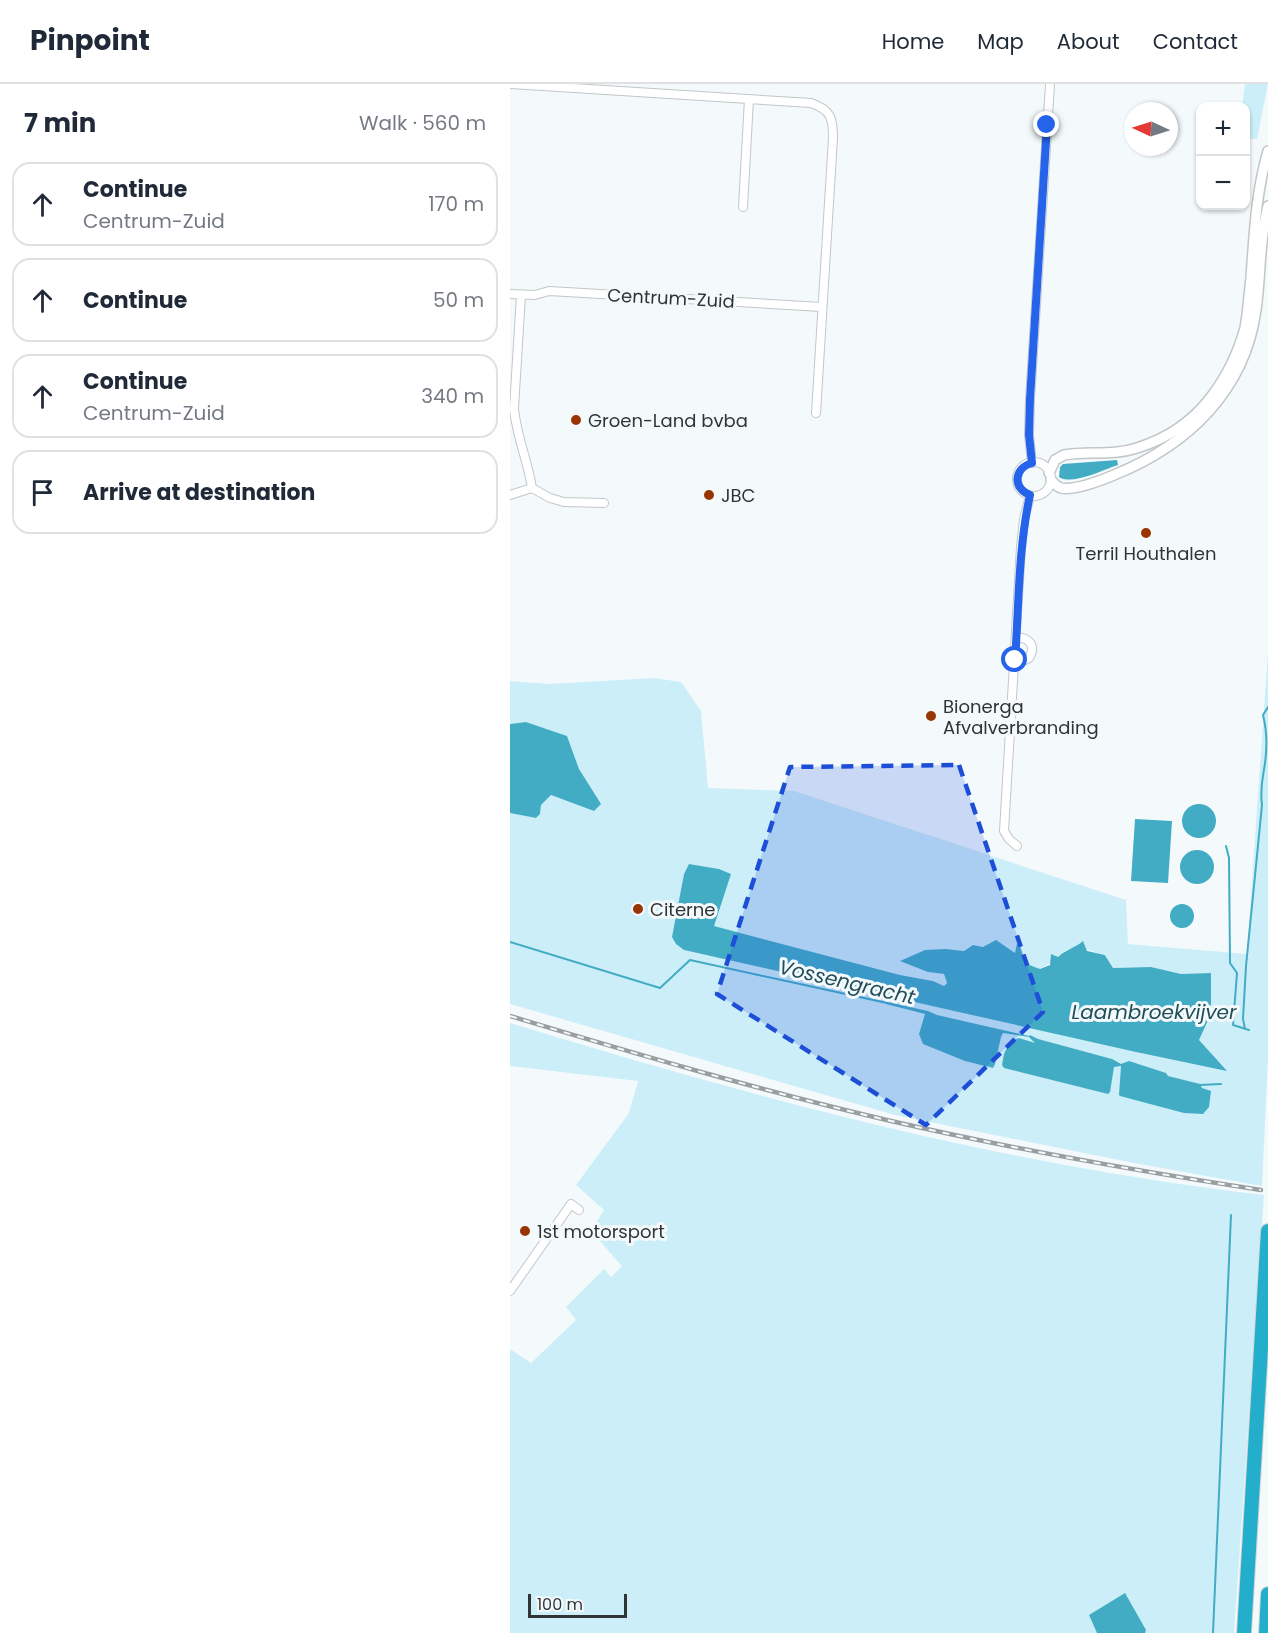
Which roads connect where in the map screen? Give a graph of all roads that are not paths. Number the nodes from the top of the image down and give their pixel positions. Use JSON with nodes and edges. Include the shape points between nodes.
{"nodes":[{"id":1,"x":510,"y":84,"type":"edge"},
{"id":2,"x":1050,"y":84,"type":"edge"},
{"id":3,"x":749,"y":99,"type":"junction"},
{"id":4,"x":1268,"y":151,"type":"edge"},
{"id":5,"x":1268,"y":206,"type":"edge"},
{"id":6,"x":743,"y":207,"type":"dead end"},
{"id":7,"x":510,"y":294,"type":"edge"},
{"id":8,"x":521,"y":295,"type":"junction"},
{"id":9,"x":822,"y":307,"type":"junction"},
{"id":10,"x":816,"y":413,"type":"dead end"},
{"id":11,"x":1032,"y":463,"type":"junction"},
{"id":12,"x":1050,"y":476,"type":"junction"},
{"id":13,"x":532,"y":488,"type":"junction"},
{"id":14,"x":510,"y":495,"type":"edge"},
{"id":15,"x":1030,"y":495,"type":"junction"},
{"id":16,"x":604,"y":503,"type":"dead end"},
{"id":17,"x":1016,"y":637,"type":"junction"},
{"id":18,"x":1015,"y":660,"type":"junction"},
{"id":19,"x":1017,"y":846,"type":"dead end"},
{"id":20,"x":579,"y":1210,"type":"dead end"},
{"id":21,"x":1268,"y":1231,"type":"edge"},
{"id":22,"x":510,"y":1291,"type":"edge"},
{"id":23,"x":1268,"y":1594,"type":"edge"},
{"id":24,"x":1244,"y":1633,"type":"edge"},
{"id":25,"x":1266,"y":1633,"type":"edge"}],
"edges":[{"from":1,"to":3,"type":"street"},
{"from":2,"to":11,"type":"street","via":[[1030,399]]},
{"from":3,"to":6,"type":"street"},
{"from":3,"to":9,"type":"street","via":[[811,103],[823,107],[833,122]]},
{"from":4,"to":12,"type":"street","via":[[1259,192],[1247,318],[1238,350],[1221,384],[1200,410],[1167,436],[1125,451],[1064,455],[1055,460]]},
{"from":5,"to":12,"type":"street","via":[[1251,337],[1233,380],[1213,408],[1172,443],[1122,472],[1068,488],[1060,488]]},
{"from":7,"to":8,"type":"street","name":"Centrum-Zuid"},
{"from":8,"to":9,"type":"street","name":"Centrum-Zuid","via":[[549,291]]},
{"from":8,"to":13,"type":"street","via":[[514,408]]},
{"from":9,"to":10,"type":"street"},
{"from":11,"to":12,"type":"street","via":[[1041,464]]},
{"from":11,"to":15,"type":"street","via":[[1023,466],[1017,479],[1023,492]]},
{"from":12,"to":15,"type":"street","via":[[1044,493]]},
{"from":13,"to":14,"type":"street"},
{"from":13,"to":16,"type":"street","via":[[564,502]]},
{"from":15,"to":17,"type":"street","via":[[1021,547]]},
{"from":17,"to":18,"type":"street"},
{"from":17,"to":18,"type":"street","via":[[1028,640],[1033,649],[1029,658]]},
{"from":18,"to":19,"type":"street","via":[[1004,831]]},
{"from":20,"to":22,"type":"street","via":[[571,1204]]},
{"from":21,"to":24,"type":"highway"},
{"from":23,"to":25,"type":"highway"}]}
